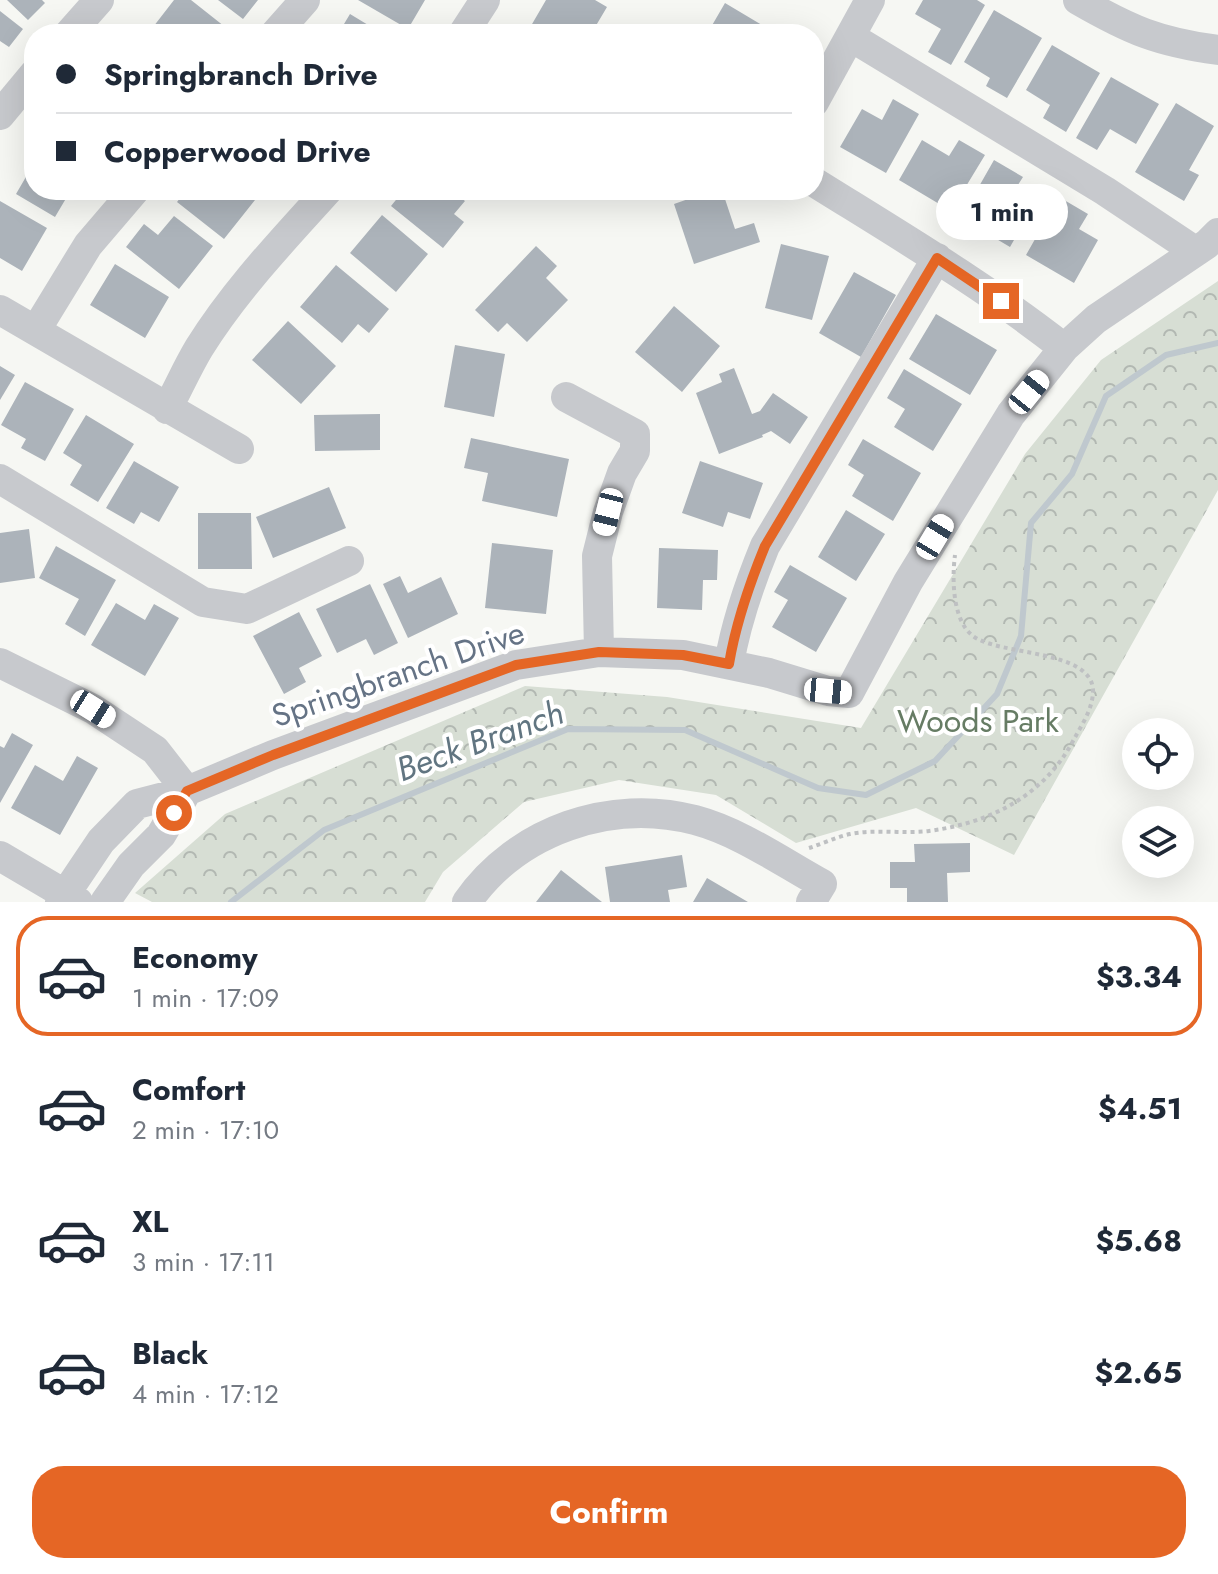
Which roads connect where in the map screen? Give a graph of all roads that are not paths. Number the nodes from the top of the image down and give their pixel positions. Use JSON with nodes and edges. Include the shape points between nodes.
{"nodes":[{"id":1,"x":99,"y":0,"type":"edge"},
{"id":2,"x":305,"y":0,"type":"edge"},
{"id":3,"x":485,"y":0,"type":"edge"},
{"id":4,"x":870,"y":0,"type":"edge"},
{"id":5,"x":1078,"y":0,"type":"edge"},
{"id":6,"x":78,"y":24,"type":"edge"},
{"id":7,"x":284,"y":24,"type":"edge"},
{"id":8,"x":469,"y":24,"type":"edge"},
{"id":9,"x":851,"y":37,"type":"junction"},
{"id":10,"x":1218,"y":50,"type":"edge"},
{"id":11,"x":824,"y":84,"type":"edge"},
{"id":12,"x":24,"y":86,"type":"edge"},
{"id":13,"x":0,"y":115,"type":"edge"},
{"id":14,"x":824,"y":188,"type":"edge"},
{"id":15,"x":126,"y":200,"type":"edge"},
{"id":16,"x":319,"y":200,"type":"edge"},
{"id":17,"x":1206,"y":242,"type":"edge"},
{"id":18,"x":937,"y":258,"type":"junction"},
{"id":19,"x":0,"y":310,"type":"edge"},
{"id":20,"x":36,"y":330,"type":"junction"},
{"id":21,"x":1064,"y":348,"type":"junction"},
{"id":22,"x":566,"y":397,"type":"dead end"},
{"id":23,"x":167,"y":409,"type":"junction"},
{"id":24,"x":239,"y":449,"type":"dead end"},
{"id":25,"x":0,"y":479,"type":"edge"},
{"id":26,"x":349,"y":561,"type":"dead end"},
{"id":27,"x":599,"y":652,"type":"junction"},
{"id":28,"x":0,"y":663,"type":"edge"},
{"id":29,"x":729,"y":664,"type":"junction"},
{"id":30,"x":187,"y":791,"type":"junction"},
{"id":31,"x":123,"y":819,"type":"junction"},
{"id":32,"x":151,"y":845,"type":"junction"},
{"id":33,"x":0,"y":856,"type":"edge"},
{"id":34,"x":816,"y":893,"type":"edge"},
{"id":35,"x":68,"y":899,"type":"edge"},
{"id":36,"x":105,"y":902,"type":"edge"},
{"id":37,"x":467,"y":902,"type":"edge"}],
"edges":[{"from":1,"to":6,"type":"street"},
{"from":2,"to":7,"type":"street"},
{"from":3,"to":8,"type":"street"},
{"from":4,"to":9,"type":"street"},
{"from":5,"to":10,"type":"street","via":[[1157,39]]},
{"from":9,"to":11,"type":"street"},
{"from":9,"to":17,"type":"street","via":[[1105,191]]},
{"from":12,"to":13,"type":"street"},
{"from":14,"to":18,"type":"street"},
{"from":15,"to":20,"type":"street","via":[[88,245]]},
{"from":16,"to":23,"type":"street","via":[[221,316]]},
{"from":17,"to":21,"type":"street","name":"Springbranch Drive","via":[[1096,319]]},
{"from":18,"to":21,"type":"street"},
{"from":18,"to":29,"type":"street","via":[[765,546],[735,629]]},
{"from":19,"to":20,"type":"street"},
{"from":20,"to":23,"type":"street"},
{"from":21,"to":29,"type":"street","name":"Springbranch Drive","via":[[1011,414],[962,491],[849,693]]},
{"from":22,"to":27,"type":"street","via":[[635,434],[635,451],[622,473],[597,556]]},
{"from":23,"to":24,"type":"street"},
{"from":25,"to":26,"type":"street","via":[[203,602],[247,609]]},
{"from":27,"to":29,"type":"street","name":"Springbranch Drive","via":[[683,655]]},
{"from":27,"to":30,"type":"street","name":"Springbranch Drive","via":[[516,665]]},
{"from":28,"to":30,"type":"street","via":[[93,709],[155,750]]},
{"from":30,"to":31,"type":"street","name":"Springbranch Drive","via":[[137,804]]},
{"from":30,"to":32,"type":"street"},
{"from":31,"to":32,"type":"street"},
{"from":31,"to":35,"type":"street","name":"Springbranch Drive","via":[[101,841]]},
{"from":32,"to":36,"type":"street"},
{"from":33,"to":35,"type":"street"},
{"from":34,"to":37,"type":"street","via":[[731,834],[662,814],[625,814],[589,820],[524,845],[495,867]]}]}
